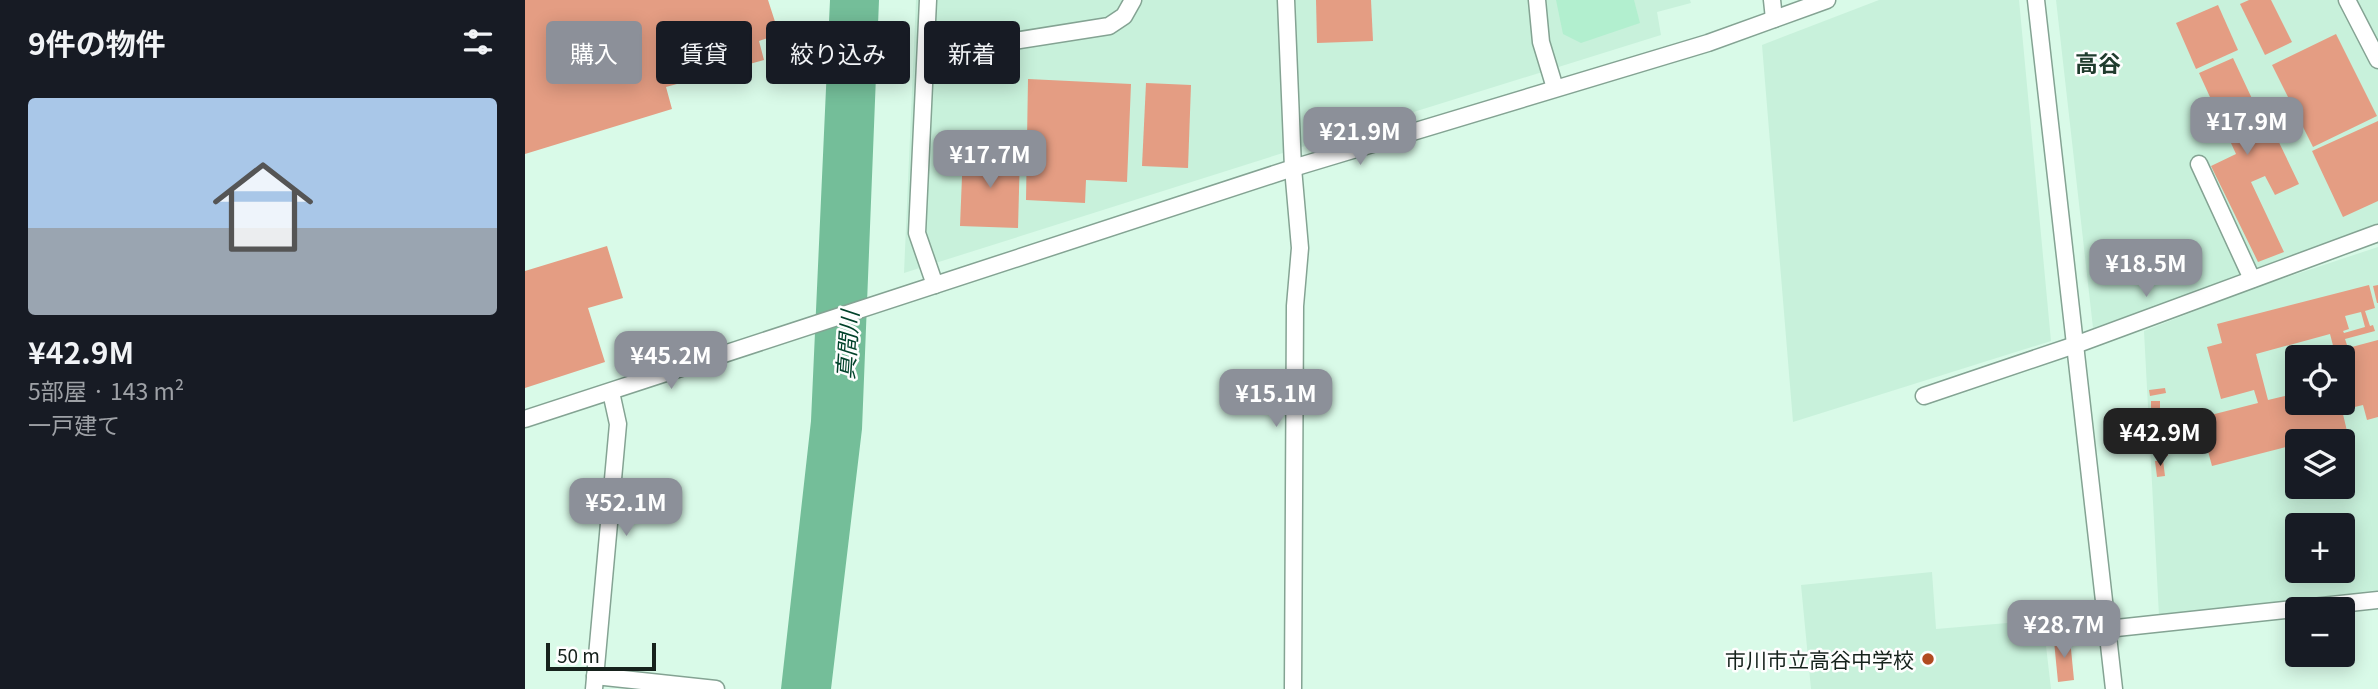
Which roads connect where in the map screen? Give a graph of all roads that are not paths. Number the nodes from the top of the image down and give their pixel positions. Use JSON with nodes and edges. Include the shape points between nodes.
{"nodes":[{"id":1,"x":928,"y":0,"type":"edge"},
{"id":2,"x":1133,"y":0,"type":"edge"},
{"id":3,"x":1286,"y":0,"type":"edge"},
{"id":4,"x":1537,"y":0,"type":"edge"},
{"id":5,"x":1772,"y":0,"type":"edge"},
{"id":6,"x":1827,"y":0,"type":"edge"},
{"id":7,"x":2036,"y":0,"type":"edge"},
{"id":8,"x":2347,"y":0,"type":"edge"},
{"id":9,"x":1774,"y":19,"type":"junction"},
{"id":10,"x":927,"y":21,"type":"edge"},
{"id":11,"x":1020,"y":40,"type":"edge"},
{"id":12,"x":2378,"y":60,"type":"edge"},
{"id":13,"x":925,"y":84,"type":"edge"},
{"id":14,"x":1556,"y":88,"type":"junction"},
{"id":15,"x":2199,"y":164,"type":"dead end"},
{"id":16,"x":1293,"y":168,"type":"junction"},
{"id":17,"x":2378,"y":233,"type":"edge"},
{"id":18,"x":2252,"y":279,"type":"junction"},
{"id":19,"x":935,"y":285,"type":"junction"},
{"id":20,"x":2075,"y":345,"type":"junction"},
{"id":21,"x":611,"y":391,"type":"junction"},
{"id":22,"x":1924,"y":396,"type":"dead end"},
{"id":23,"x":525,"y":419,"type":"edge"},
{"id":24,"x":2378,"y":600,"type":"edge"},
{"id":25,"x":2107,"y":629,"type":"junction"},
{"id":26,"x":594,"y":683,"type":"edge"},
{"id":27,"x":716,"y":689,"type":"edge"},
{"id":28,"x":1293,"y":689,"type":"edge"},
{"id":29,"x":2115,"y":689,"type":"edge"}],
"edges":[{"from":1,"to":10,"type":"street"},
{"from":2,"to":11,"type":"street","via":[[1124,16],[1109,26]]},
{"from":3,"to":16,"type":"street"},
{"from":4,"to":14,"type":"street","via":[[1541,42]]},
{"from":5,"to":9,"type":"street"},
{"from":6,"to":9,"type":"street"},
{"from":7,"to":20,"type":"street"},
{"from":8,"to":12,"type":"street"},
{"from":9,"to":14,"type":"street"},
{"from":13,"to":19,"type":"street","via":[[917,233]]},
{"from":14,"to":16,"type":"street"},
{"from":15,"to":18,"type":"street"},
{"from":16,"to":19,"type":"street"},
{"from":16,"to":28,"type":"street","via":[[1300,248],[1295,306]]},
{"from":17,"to":18,"type":"street"},
{"from":18,"to":20,"type":"street"},
{"from":19,"to":21,"type":"street"},
{"from":20,"to":22,"type":"street"},
{"from":20,"to":25,"type":"street"},
{"from":21,"to":23,"type":"street"},
{"from":21,"to":26,"type":"street","via":[[618,431]]},
{"from":24,"to":25,"type":"street"},
{"from":25,"to":29,"type":"street"},
{"from":26,"to":27,"type":"street"}]}
